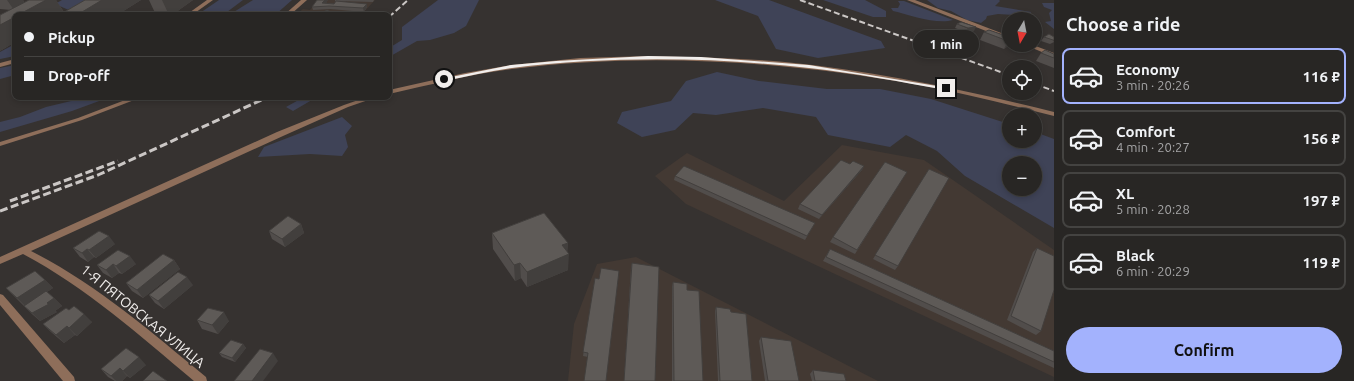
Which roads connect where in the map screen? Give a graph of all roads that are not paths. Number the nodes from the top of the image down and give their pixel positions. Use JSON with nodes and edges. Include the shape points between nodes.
{"nodes":[{"id":1,"x":210,"y":0,"type":"edge"},
{"id":2,"x":304,"y":0,"type":"edge"},
{"id":3,"x":910,"y":0,"type":"edge"},
{"id":4,"x":193,"y":12,"type":"edge"},
{"id":5,"x":290,"y":12,"type":"edge"},
{"id":6,"x":1002,"y":35,"type":"edge"},
{"id":7,"x":1042,"y":50,"type":"edge"},
{"id":8,"x":1054,"y":55,"type":"edge"},
{"id":9,"x":12,"y":62,"type":"edge"},
{"id":10,"x":0,"y":65,"type":"edge"},
{"id":11,"x":392,"y":91,"type":"edge"},
{"id":12,"x":131,"y":100,"type":"edge"},
{"id":13,"x":365,"y":100,"type":"edge"},
{"id":14,"x":1054,"y":114,"type":"edge"},
{"id":15,"x":0,"y":144,"type":"edge"},
{"id":16,"x":24,"y":250,"type":"junction"},
{"id":17,"x":0,"y":261,"type":"edge"},
{"id":18,"x":0,"y":298,"type":"edge"},
{"id":19,"x":70,"y":381,"type":"edge"},
{"id":20,"x":202,"y":381,"type":"edge"}],
"edges":[{"from":1,"to":4,"type":"street"},
{"from":2,"to":5,"type":"street"},
{"from":3,"to":6,"type":"street"},
{"from":7,"to":8,"type":"street"},
{"from":9,"to":10,"type":"street"},
{"from":11,"to":14,"type":"street","via":[[467,74],[533,64],[617,58],[701,58],[809,66],[865,74],[985,96]]},
{"from":12,"to":15,"type":"street"},
{"from":13,"to":16,"type":"street","via":[[280,134]]},
{"from":16,"to":17,"type":"street"},
{"from":16,"to":20,"type":"street","name":"1-Я ПЯТОВСКАЯ УЛИЦА","via":[[52,263],[89,288]]},
{"from":18,"to":19,"type":"street"}]}
